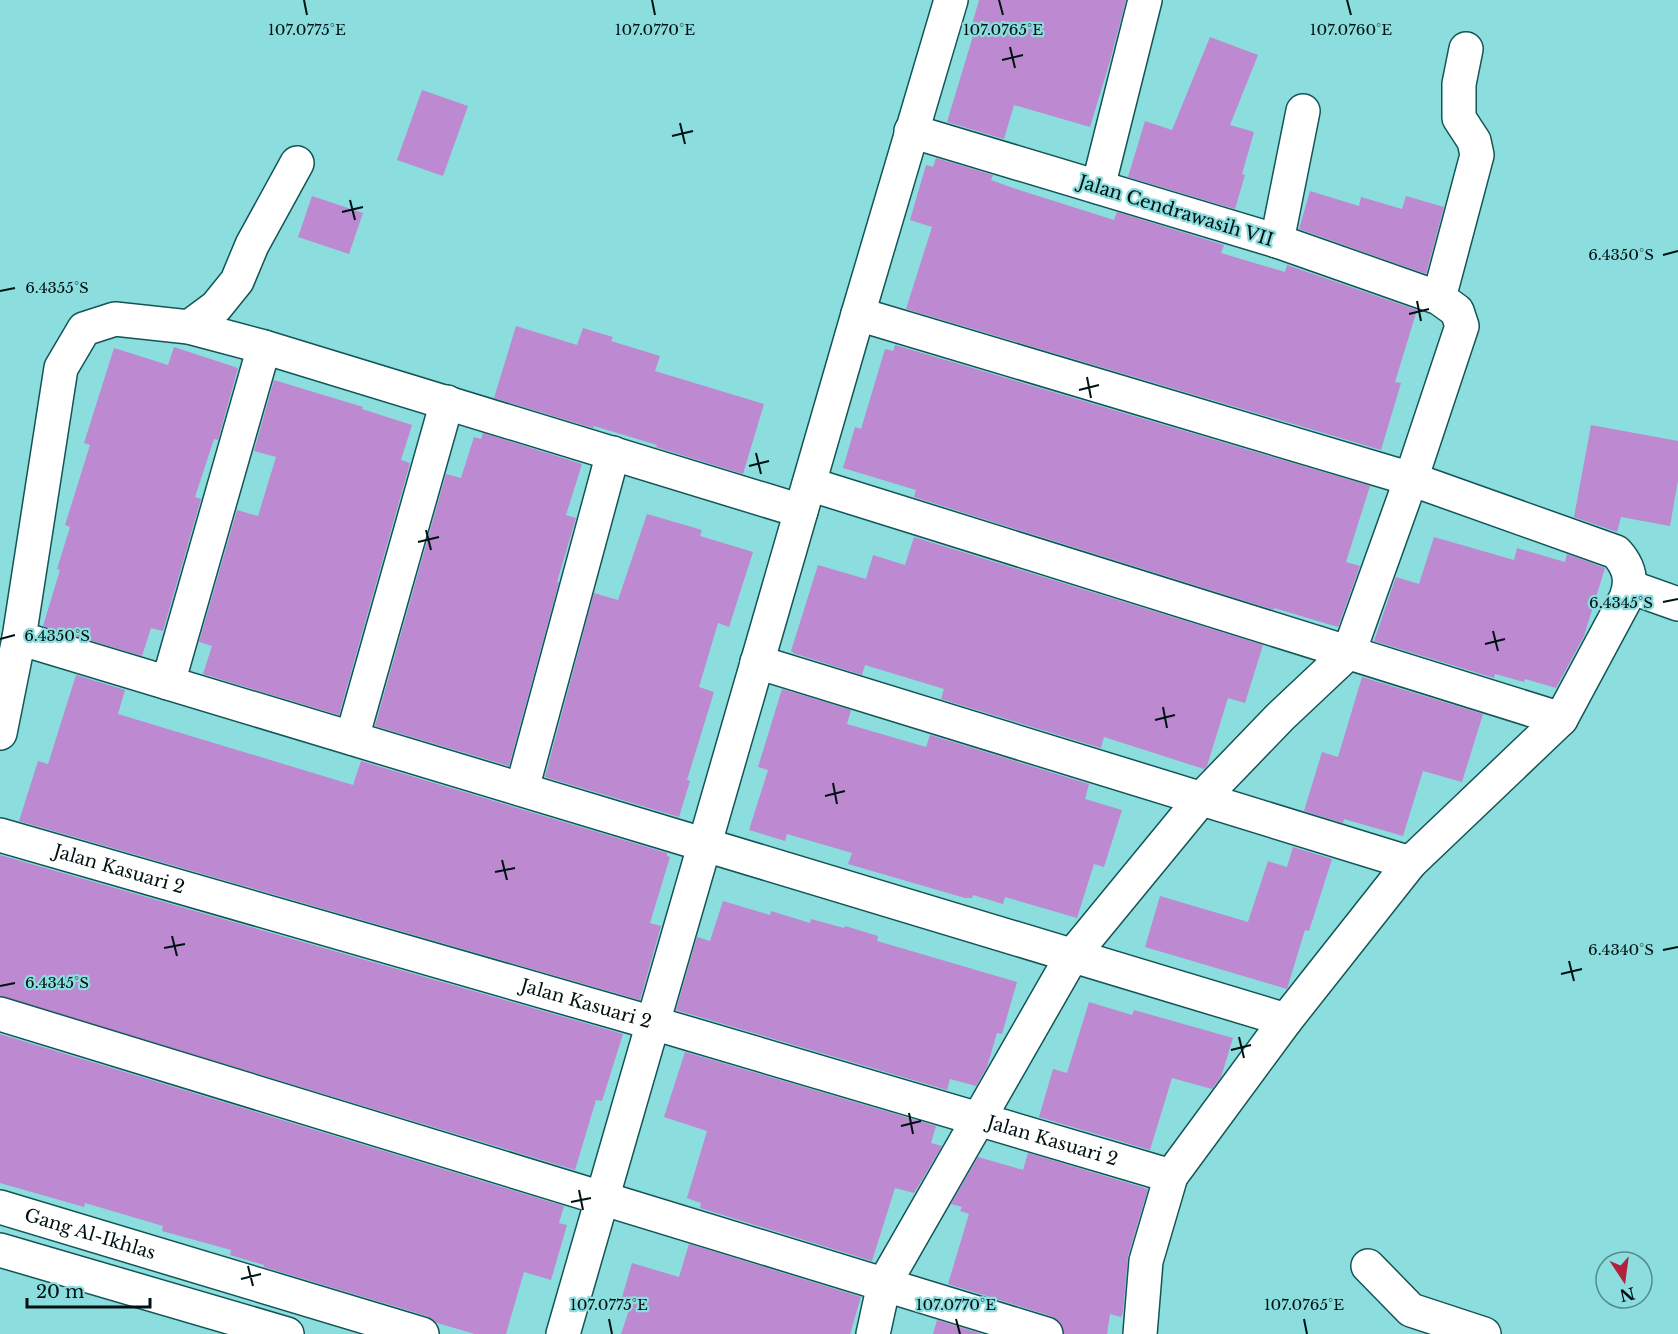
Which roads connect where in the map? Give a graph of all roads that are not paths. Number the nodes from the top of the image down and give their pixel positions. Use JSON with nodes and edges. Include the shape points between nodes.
{"nodes":[{"id":1,"x":951,"y":0,"type":"edge"},
{"id":2,"x":1145,"y":0,"type":"edge"},
{"id":3,"x":1466,"y":49,"type":"dead end"},
{"id":4,"x":1303,"y":111,"type":"dead end"},
{"id":5,"x":911,"y":131,"type":"junction"},
{"id":6,"x":297,"y":164,"type":"dead end"},
{"id":7,"x":1098,"y":187,"type":"junction"},
{"id":8,"x":1277,"y":241,"type":"junction"},
{"id":9,"x":1439,"y":298,"type":"junction"},
{"id":10,"x":858,"y":314,"type":"junction"},
{"id":11,"x":189,"y":327,"type":"junction"},
{"id":12,"x":264,"y":347,"type":"junction"},
{"id":13,"x":447,"y":402,"type":"junction"},
{"id":14,"x":613,"y":453,"type":"junction"},
{"id":15,"x":1411,"y":479,"type":"junction"},
{"id":16,"x":805,"y":497,"type":"junction"},
{"id":17,"x":1630,"y":587,"type":"junction"},
{"id":18,"x":1678,"y":604,"type":"edge"},
{"id":19,"x":19,"y":638,"type":"junction"},
{"id":20,"x":1349,"y":652,"type":"junction"},
{"id":21,"x":757,"y":662,"type":"junction"},
{"id":22,"x":168,"y":683,"type":"junction"},
{"id":23,"x":1561,"y":719,"type":"junction"},
{"id":24,"x":0,"y":733,"type":"edge"},
{"id":25,"x":352,"y":738,"type":"junction"},
{"id":26,"x":522,"y":789,"type":"junction"},
{"id":27,"x":1201,"y":799,"type":"junction"},
{"id":28,"x":0,"y":835,"type":"edge"},
{"id":29,"x":705,"y":844,"type":"junction"},
{"id":30,"x":1410,"y":862,"type":"junction"},
{"id":31,"x":1072,"y":956,"type":"junction"},
{"id":32,"x":0,"y":1014,"type":"edge"},
{"id":33,"x":1286,"y":1020,"type":"junction"},
{"id":34,"x":653,"y":1023,"type":"junction"},
{"id":35,"x":979,"y":1119,"type":"junction"},
{"id":36,"x":1171,"y":1176,"type":"junction"},
{"id":37,"x":602,"y":1198,"type":"junction"},
{"id":38,"x":0,"y":1207,"type":"edge"},
{"id":39,"x":0,"y":1250,"type":"edge"},
{"id":40,"x":1368,"y":1266,"type":"dead end"},
{"id":41,"x":884,"y":1284,"type":"junction"},
{"id":42,"x":287,"y":1334,"type":"edge"},
{"id":43,"x":422,"y":1334,"type":"edge"},
{"id":44,"x":563,"y":1334,"type":"edge"},
{"id":45,"x":873,"y":1334,"type":"edge"},
{"id":46,"x":1046,"y":1334,"type":"edge"},
{"id":47,"x":1140,"y":1334,"type":"edge"},
{"id":48,"x":1484,"y":1334,"type":"edge"}],
"edges":[{"from":1,"to":5,"type":"street"},
{"from":2,"to":7,"type":"street"},
{"from":3,"to":9,"type":"street","via":[[1459,84],[1459,118],[1474,141],[1477,155]]},
{"from":4,"to":8,"type":"street"},
{"from":5,"to":7,"type":"street","name":"Jalan Cendrawasih VII"},
{"from":5,"to":10,"type":"street"},
{"from":6,"to":11,"type":"street","via":[[252,245],[237,281],[216,307]]},
{"from":7,"to":8,"type":"street","name":"Jalan Cendrawasih VII"},
{"from":8,"to":9,"type":"street","name":"Jalan Cendrawasih VII"},
{"from":9,"to":15,"type":"street","via":[[1457,311],[1462,326]]},
{"from":10,"to":15,"type":"street"},
{"from":10,"to":16,"type":"street"},
{"from":11,"to":12,"type":"street"},
{"from":11,"to":19,"type":"street","via":[[115,319],[84,329],[61,368]]},
{"from":12,"to":13,"type":"street"},
{"from":12,"to":22,"type":"street"},
{"from":13,"to":14,"type":"street"},
{"from":13,"to":25,"type":"street"},
{"from":14,"to":16,"type":"street"},
{"from":14,"to":26,"type":"street"},
{"from":15,"to":17,"type":"street","via":[[1616,552],[1626,566]]},
{"from":15,"to":20,"type":"street"},
{"from":16,"to":20,"type":"street"},
{"from":16,"to":21,"type":"street"},
{"from":17,"to":18,"type":"street"},
{"from":17,"to":23,"type":"street"},
{"from":19,"to":22,"type":"street"},
{"from":19,"to":24,"type":"street"},
{"from":20,"to":23,"type":"street"},
{"from":20,"to":27,"type":"street"},
{"from":21,"to":27,"type":"street"},
{"from":21,"to":29,"type":"street"},
{"from":22,"to":25,"type":"street"},
{"from":23,"to":30,"type":"street"},
{"from":25,"to":26,"type":"street"},
{"from":26,"to":29,"type":"street"},
{"from":27,"to":30,"type":"street"},
{"from":27,"to":31,"type":"street"},
{"from":28,"to":34,"type":"street","name":"Jalan Kasuari 2"},
{"from":29,"to":31,"type":"street"},
{"from":29,"to":34,"type":"street"},
{"from":30,"to":33,"type":"street"},
{"from":31,"to":33,"type":"street"},
{"from":31,"to":35,"type":"street"},
{"from":32,"to":37,"type":"street"},
{"from":33,"to":36,"type":"street"},
{"from":34,"to":35,"type":"street","name":"Jalan Kasuari 2"},
{"from":34,"to":37,"type":"street"},
{"from":35,"to":36,"type":"street","name":"Jalan Kasuari 2"},
{"from":35,"to":41,"type":"street"},
{"from":36,"to":47,"type":"street","via":[[1146,1261]]},
{"from":37,"to":41,"type":"street"},
{"from":37,"to":44,"type":"street"},
{"from":38,"to":43,"type":"street","name":"Gang Al-Ikhlas"},
{"from":39,"to":42,"type":"street"},
{"from":40,"to":48,"type":"street","via":[[1411,1310]]},
{"from":41,"to":45,"type":"street"},
{"from":41,"to":46,"type":"street"}]}
